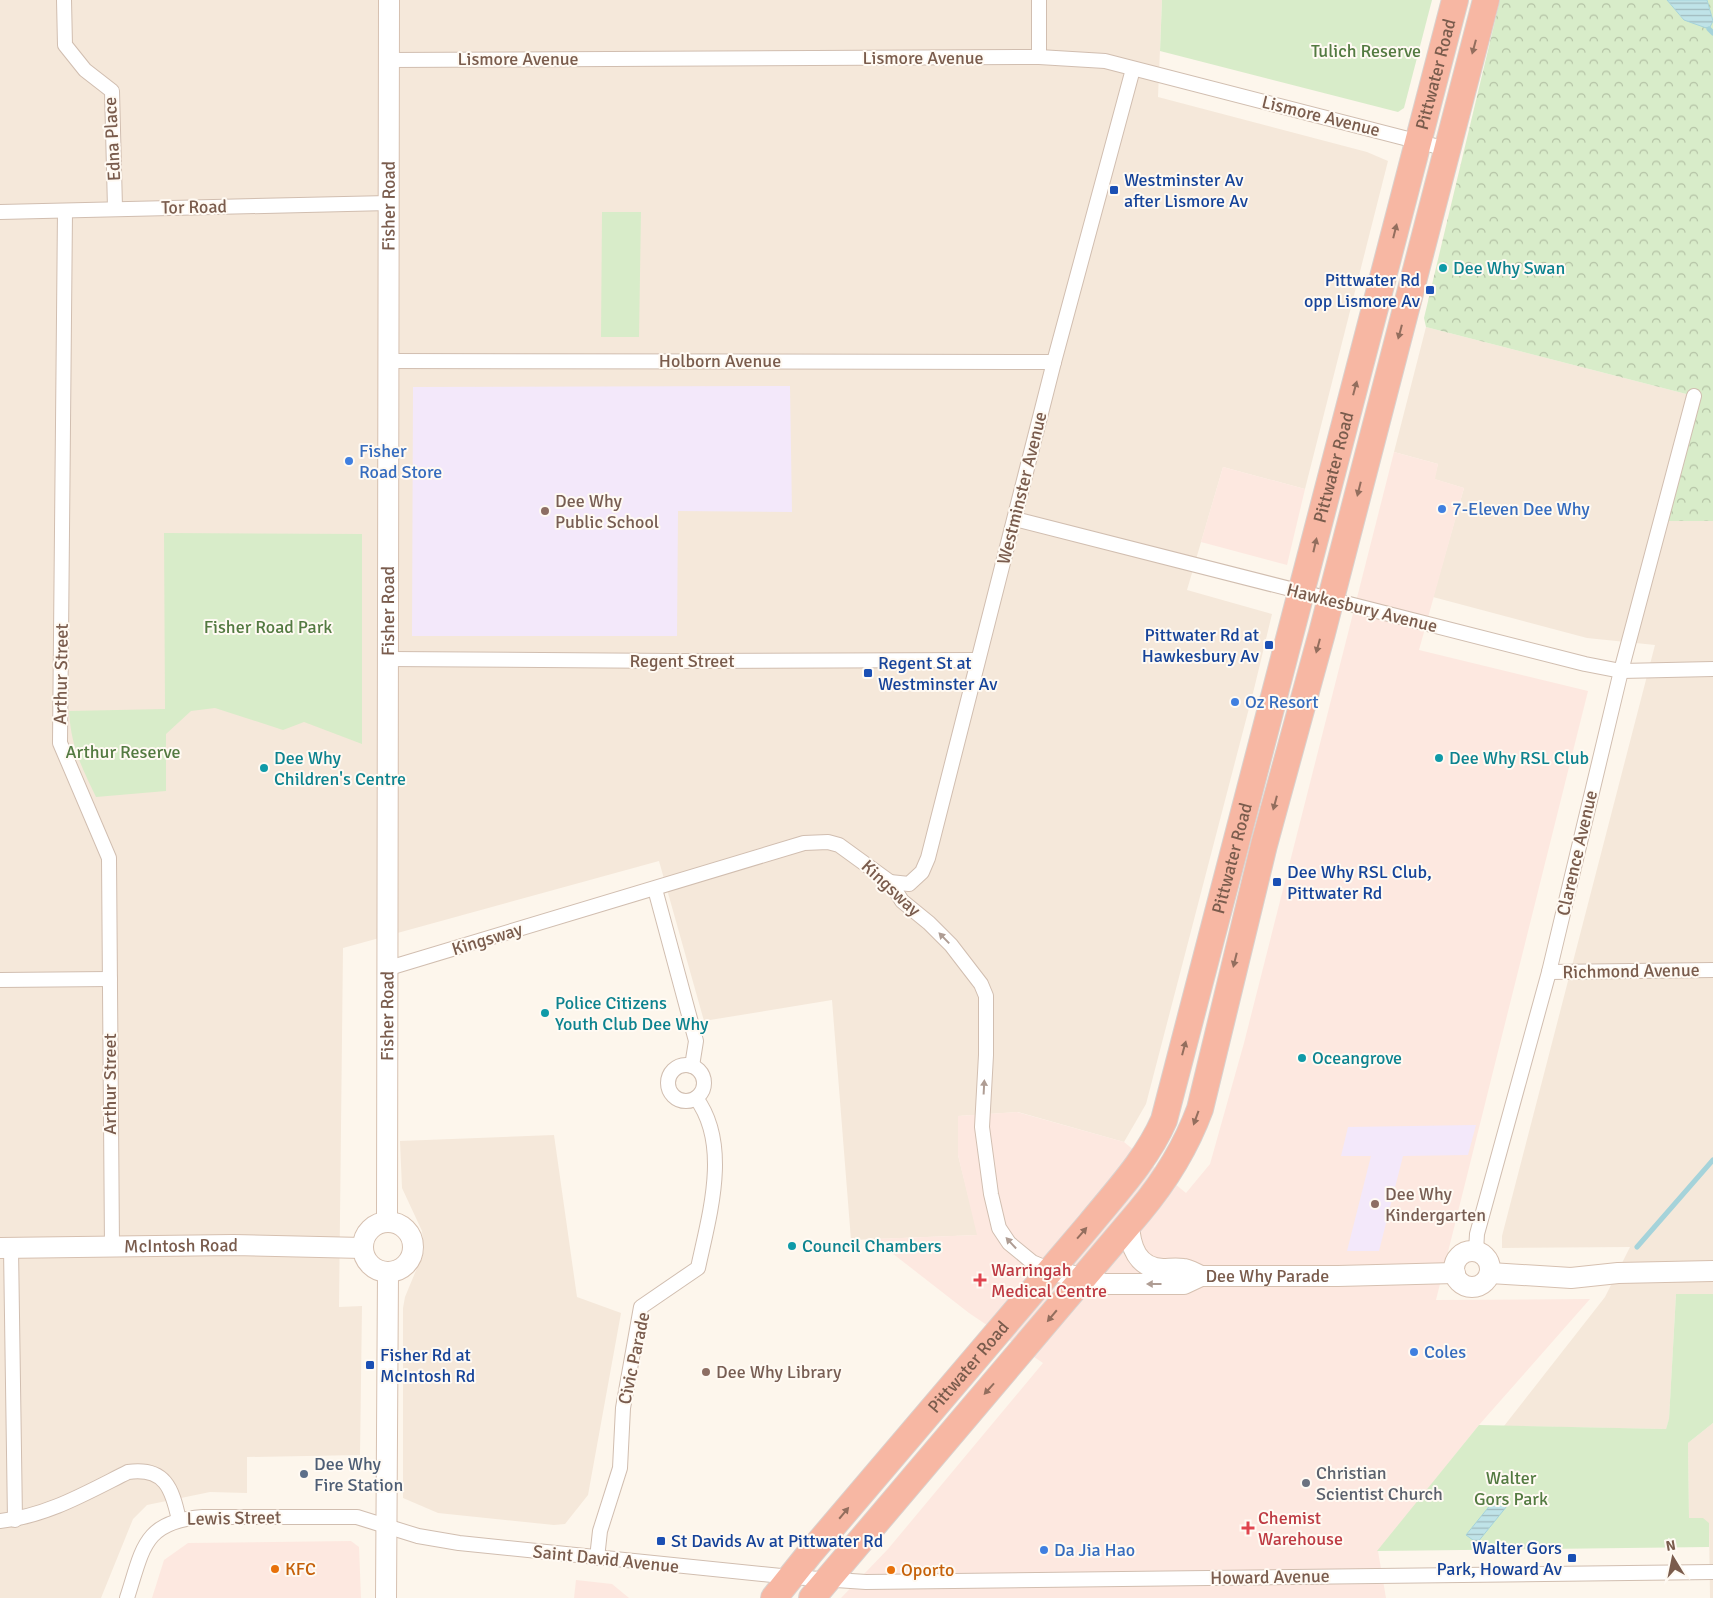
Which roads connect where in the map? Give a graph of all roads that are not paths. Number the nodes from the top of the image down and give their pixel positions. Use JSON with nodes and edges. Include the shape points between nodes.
{"nodes":[{"id":1,"x":64,"y":0,"type":"edge"},
{"id":2,"x":389,"y":0,"type":"edge"},
{"id":3,"x":1039,"y":0,"type":"edge"},
{"id":4,"x":1455,"y":0,"type":"edge"},
{"id":5,"x":1486,"y":0,"type":"edge"},
{"id":6,"x":1040,"y":57,"type":"junction"},
{"id":7,"x":389,"y":60,"type":"junction"},
{"id":8,"x":1133,"y":69,"type":"junction"},
{"id":9,"x":1418,"y":141,"type":"junction"},
{"id":10,"x":1447,"y":149,"type":"junction"},
{"id":11,"x":388,"y":203,"type":"junction"},
{"id":12,"x":115,"y":208,"type":"junction"},
{"id":13,"x":0,"y":212,"type":"edge"},
{"id":14,"x":65,"y":212,"type":"junction"},
{"id":15,"x":387,"y":361,"type":"junction"},
{"id":16,"x":1054,"y":362,"type":"junction"},
{"id":17,"x":1694,"y":396,"type":"dead end"},
{"id":18,"x":1015,"y":519,"type":"junction"},
{"id":19,"x":1302,"y":593,"type":"junction"},
{"id":20,"x":1331,"y":599,"type":"junction"},
{"id":21,"x":388,"y":659,"type":"junction"},
{"id":22,"x":977,"y":660,"type":"junction"},
{"id":23,"x":1713,"y":669,"type":"edge"},
{"id":24,"x":1621,"y":671,"type":"junction"},
{"id":25,"x":890,"y":882,"type":"junction"},
{"id":26,"x":655,"y":889,"type":"junction"},
{"id":27,"x":389,"y":968,"type":"junction"},
{"id":28,"x":1713,"y":970,"type":"edge"},
{"id":29,"x":1549,"y":972,"type":"junction"},
{"id":30,"x":110,"y":979,"type":"junction"},
{"id":31,"x":0,"y":980,"type":"edge"},
{"id":32,"x":692,"y":1066,"type":"junction"},
{"id":33,"x":696,"y":1098,"type":"junction"},
{"id":34,"x":387,"y":1222,"type":"junction"},
{"id":35,"x":1129,"y":1224,"type":"junction"},
{"id":36,"x":112,"y":1247,"type":"junction"},
{"id":37,"x":5,"y":1248,"type":"edge"},
{"id":38,"x":363,"y":1248,"type":"junction"},
{"id":39,"x":1476,"y":1251,"type":"junction"},
{"id":40,"x":1050,"y":1270,"type":"junction"},
{"id":41,"x":1713,"y":1271,"type":"edge"},
{"id":42,"x":388,"y":1272,"type":"junction"},
{"id":43,"x":1455,"y":1273,"type":"junction"},
{"id":44,"x":1490,"y":1273,"type":"junction"},
{"id":45,"x":1202,"y":1276,"type":"junction"},
{"id":46,"x":1083,"y":1280,"type":"junction"},
{"id":47,"x":15,"y":1520,"type":"junction"},
{"id":48,"x":178,"y":1520,"type":"junction"},
{"id":49,"x":0,"y":1521,"type":"edge"},
{"id":50,"x":387,"y":1526,"type":"junction"},
{"id":51,"x":598,"y":1558,"type":"junction"},
{"id":52,"x":1713,"y":1572,"type":"edge"},
{"id":53,"x":791,"y":1577,"type":"junction"},
{"id":54,"x":820,"y":1589,"type":"edge"},
{"id":55,"x":127,"y":1598,"type":"edge"},
{"id":56,"x":386,"y":1598,"type":"edge"},
{"id":57,"x":774,"y":1598,"type":"edge"}],
"edges":[{"from":1,"to":12,"type":"street","name":"Edna Place","via":[[64,45],[84,70],[112,91]]},
{"from":2,"to":7,"type":"main road","name":"Fisher Road"},
{"from":3,"to":6,"type":"street"},
{"from":4,"to":9,"type":"highway","name":"Pittwater Road"},
{"from":5,"to":10,"type":"highway","name":"Pittwater Road","one_way":true},
{"from":6,"to":7,"type":"street","name":"Lismore Avenue"},
{"from":6,"to":8,"type":"street","name":"Lismore Avenue","via":[[1105,60]]},
{"from":7,"to":11,"type":"main road","name":"Fisher Road"},
{"from":8,"to":9,"type":"street","name":"Lismore Avenue"},
{"from":8,"to":16,"type":"street","name":"Westminster Avenue"},
{"from":9,"to":10,"type":"street","name":"Lismore Avenue"},
{"from":19,"to":9,"type":"highway","name":"Pittwater Road","one_way":true},
{"from":10,"to":20,"type":"highway","name":"Pittwater Road","one_way":true},
{"from":11,"to":12,"type":"street","name":"Tor Road"},
{"from":11,"to":15,"type":"main road","name":"Fisher Road"},
{"from":12,"to":14,"type":"street","name":"Tor Road"},
{"from":13,"to":14,"type":"street","name":"Tor Road"},
{"from":14,"to":30,"type":"street","name":"Arthur Street","via":[[60,743],[109,858]]},
{"from":15,"to":16,"type":"street","name":"Holborn Avenue"},
{"from":15,"to":21,"type":"main road","name":"Fisher Road"},
{"from":16,"to":18,"type":"street","name":"Westminster Avenue"},
{"from":17,"to":24,"type":"street","name":"Clarence Avenue"},
{"from":18,"to":19,"type":"street","name":"Hawkesbury Avenue"},
{"from":18,"to":22,"type":"street","name":"Westminster Avenue"},
{"from":19,"to":20,"type":"street","name":"Hawkesbury Avenue"},
{"from":40,"to":19,"type":"highway","name":"Pittwater Road","one_way":true,"via":[[1131,1174],[1164,1120]]},
{"from":20,"to":24,"type":"street","name":"Hawkesbury Avenue"},
{"from":20,"to":35,"type":"highway","name":"Pittwater Road","one_way":true,"via":[[1264,845],[1200,1109],[1185,1144],[1158,1190]]},
{"from":21,"to":22,"type":"street","name":"Regent Street","via":[[676,662]]},
{"from":21,"to":27,"type":"main road","name":"Fisher Road"},
{"from":22,"to":25,"type":"street","name":"Westminster Avenue","via":[[928,858],[922,872],[909,884]]},
{"from":23,"to":24,"type":"street","name":"Hawkesbury Avenue"},
{"from":24,"to":29,"type":"street","name":"Clarence Avenue"},
{"from":25,"to":26,"type":"street","name":"Kingsway","via":[[839,845],[817,841],[730,864]]},
{"from":40,"to":25,"type":"street","name":"Kingsway","one_way":true,"via":[[1032,1262],[1009,1243],[999,1228],[982,1127],[986,996],[981,984],[951,945],[902,901]]},
{"from":26,"to":27,"type":"street","name":"Kingsway"},
{"from":26,"to":32,"type":"street","via":[[696,1041]]},
{"from":27,"to":34,"type":"main road","name":"Fisher Road"},
{"from":28,"to":29,"type":"street","name":"Richmond Avenue"},
{"from":29,"to":39,"type":"street","name":"Clarence Avenue","via":[[1477,1234]]},
{"from":30,"to":31,"type":"street"},
{"from":30,"to":36,"type":"street","name":"Arthur Street"},
{"from":32,"to":33,"type":"street","via":[[704,1078],[703,1089]]},
{"from":32,"to":33,"type":"street","via":[[677,1067],[670,1074],[668,1084],[671,1094],[680,1100]]},
{"from":33,"to":51,"type":"street","name":"Civic Parade","via":[[704,1109],[715,1158],[711,1205],[698,1268],[641,1307],[623,1408],[620,1468],[600,1532]]},
{"from":34,"to":38,"type":"main road","via":[[372,1228]]},
{"from":34,"to":42,"type":"main road","via":[[402,1227],[412,1246],[408,1261]]},
{"from":35,"to":45,"type":"main road","via":[[1130,1242],[1135,1254],[1145,1264],[1161,1269],[1184,1269]]},
{"from":35,"to":46,"type":"highway","name":"Pittwater Road"},
{"from":36,"to":37,"type":"main road","name":"McIntosh Road"},
{"from":36,"to":38,"type":"main road","name":"McIntosh Road"},
{"from":37,"to":47,"type":"street"},
{"from":38,"to":42,"type":"main road","via":[[373,1268]]},
{"from":39,"to":43,"type":"main road","via":[[1459,1256]]},
{"from":39,"to":44,"type":"main road","via":[[1486,1257]]},
{"from":40,"to":46,"type":"main road","name":"Dee Why Parade"},
{"from":53,"to":40,"type":"highway","name":"Pittwater Road","one_way":true},
{"from":41,"to":44,"type":"main road","via":[[1618,1273],[1571,1278]]},
{"from":42,"to":50,"type":"main road"},
{"from":43,"to":44,"type":"main road","via":[[1461,1282],[1472,1286],[1483,1283]]},
{"from":43,"to":45,"type":"main road","name":"Dee Why Parade"},
{"from":45,"to":46,"type":"main road","name":"Dee Why Parade","one_way":true,"via":[[1184,1284],[1104,1284]]},
{"from":46,"to":54,"type":"highway","name":"Pittwater Road","one_way":true},
{"from":47,"to":48,"type":"street","name":"Lewis Street","via":[[56,1508],[128,1472],[139,1470],[158,1475],[167,1483]]},
{"from":47,"to":49,"type":"street","name":"Lewis Street"},
{"from":48,"to":50,"type":"street","name":"Lewis Street","via":[[203,1517],[357,1517]]},
{"from":48,"to":55,"type":"street","via":[[158,1528],[149,1538]]},
{"from":50,"to":51,"type":"street","name":"Saint David Avenue","via":[[418,1536],[459,1543]]},
{"from":50,"to":56,"type":"main road"},
{"from":51,"to":53,"type":"street","name":"Saint David Avenue"},
{"from":52,"to":54,"type":"street","name":"Howard Avenue","via":[[866,1582]]},
{"from":53,"to":54,"type":"street","name":"Saint David Avenue"},
{"from":53,"to":57,"type":"highway","name":"Pittwater Road"}]}
